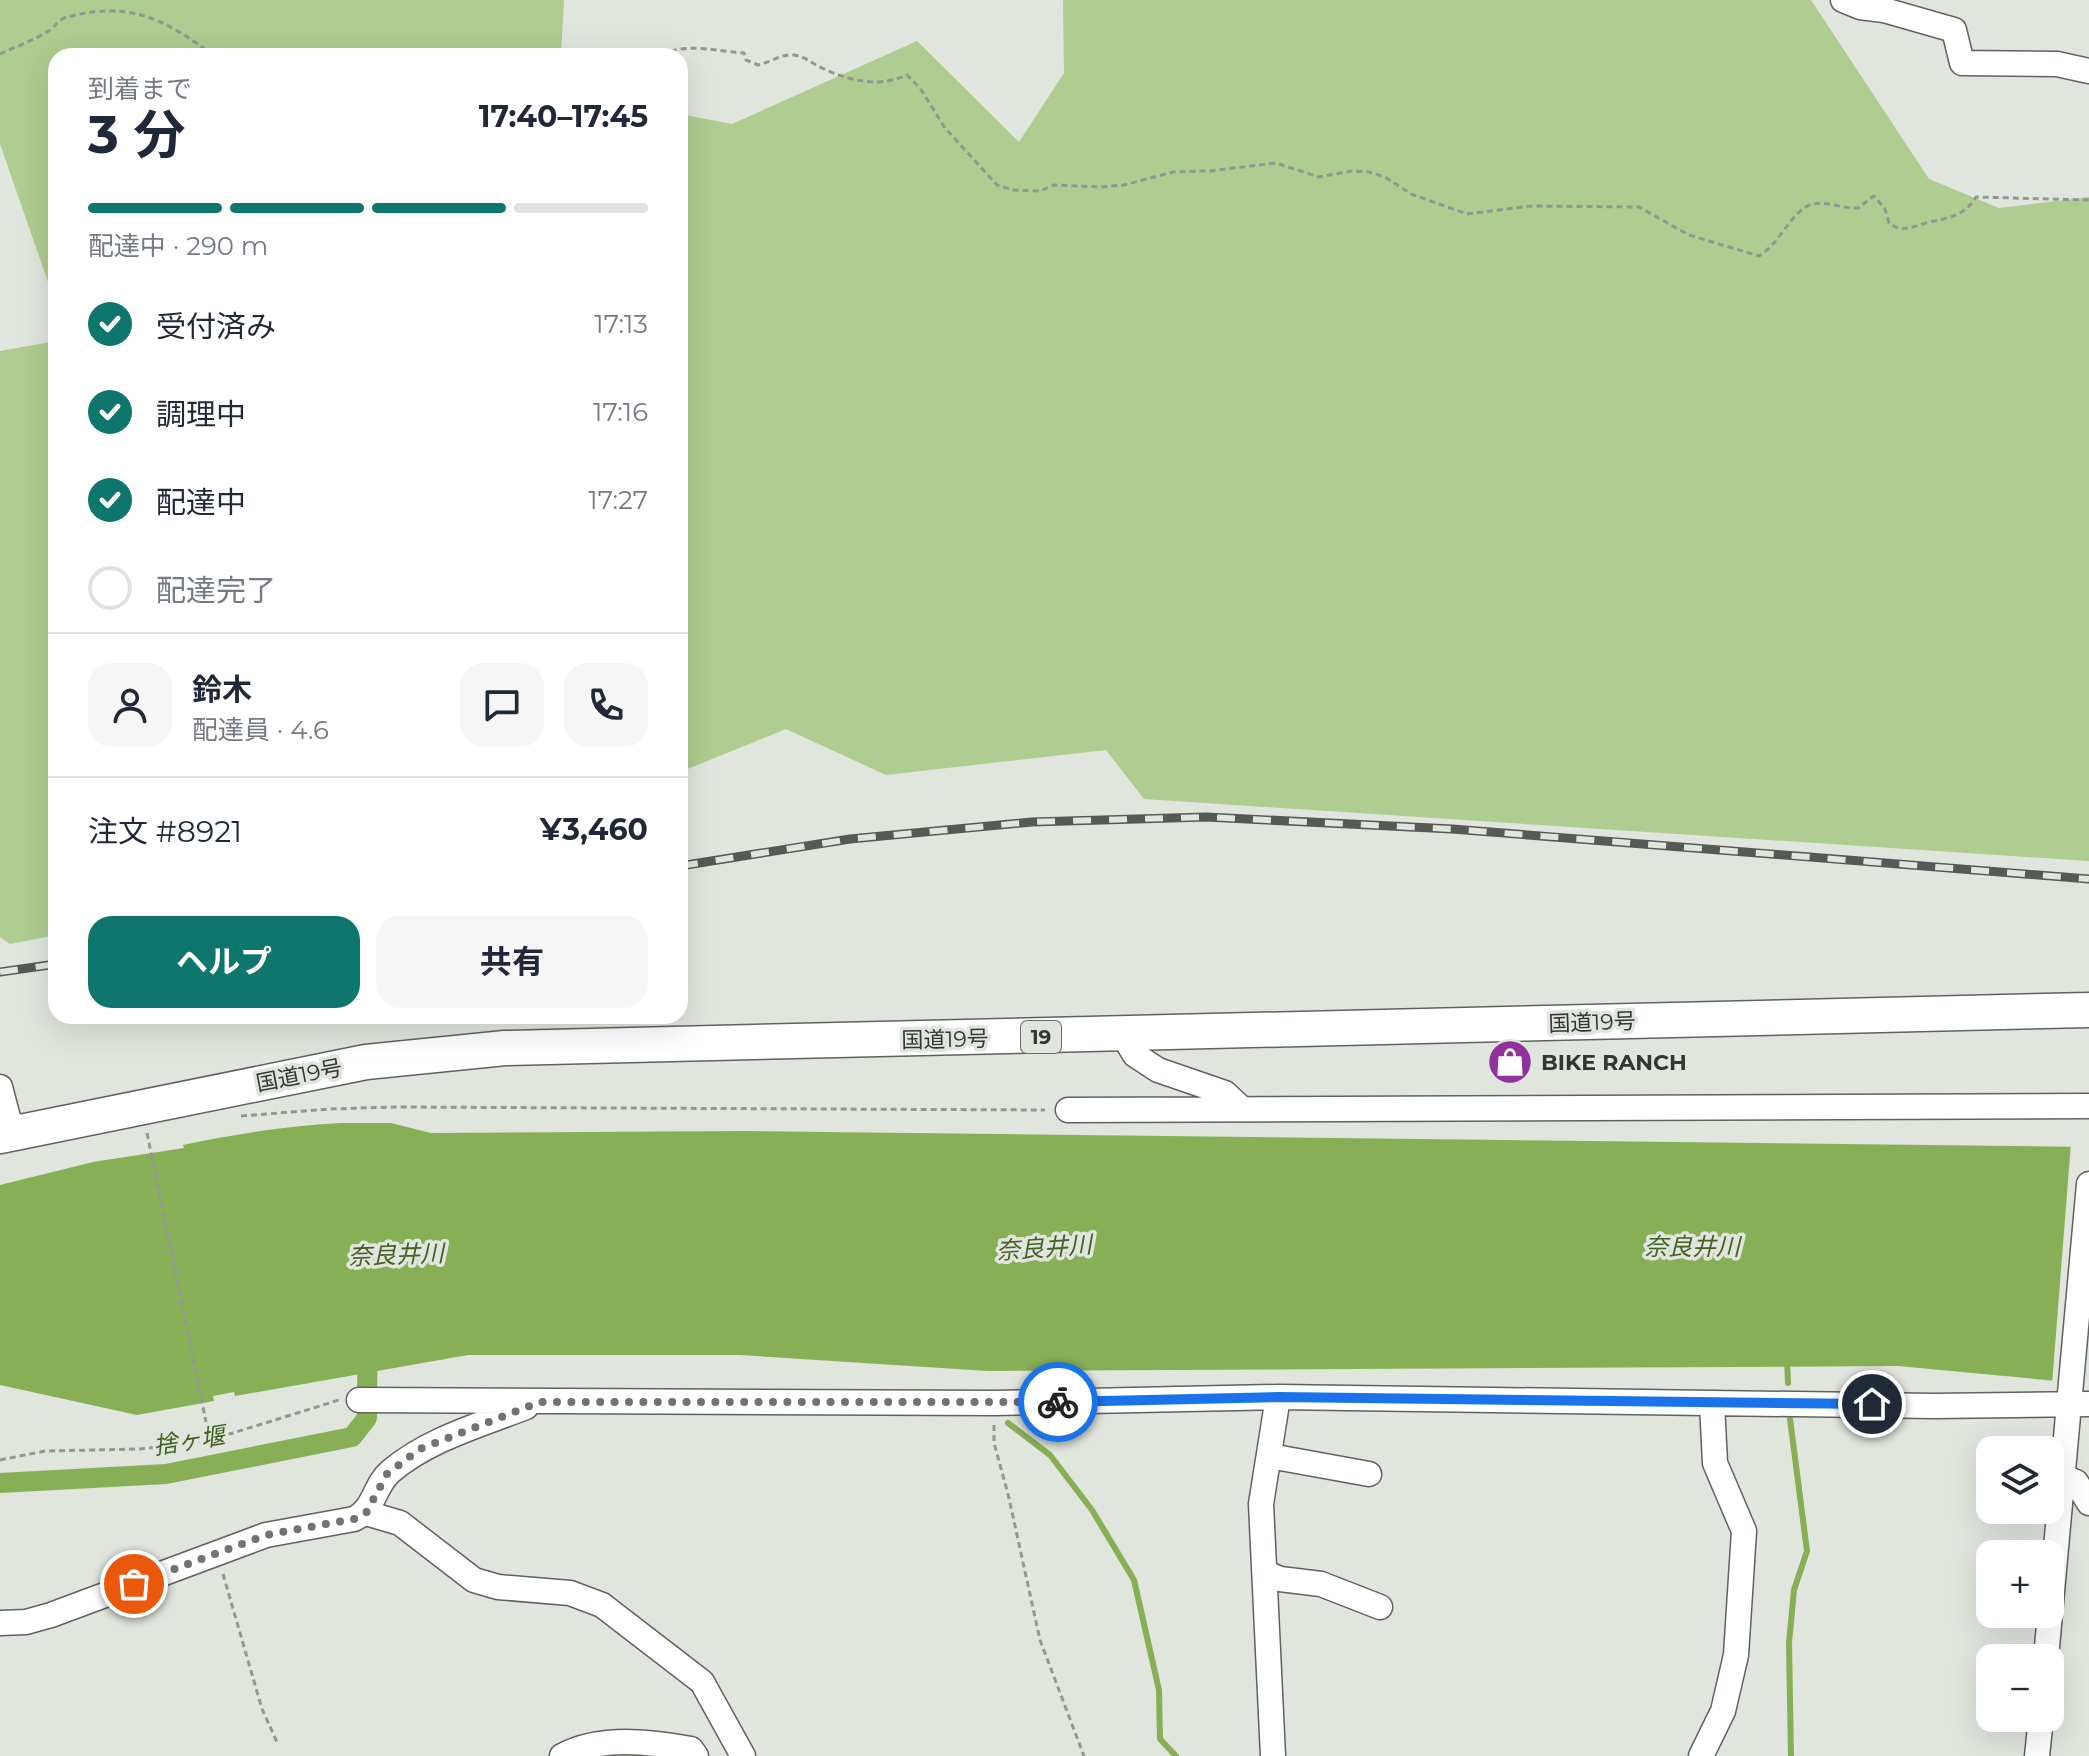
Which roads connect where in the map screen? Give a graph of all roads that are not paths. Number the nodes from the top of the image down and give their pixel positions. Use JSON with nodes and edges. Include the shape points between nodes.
{"nodes":[{"id":1,"x":1843,"y":0,"type":"edge"},
{"id":2,"x":1881,"y":5,"type":"edge"},
{"id":3,"x":2089,"y":71,"type":"edge"},
{"id":4,"x":2089,"y":1010,"type":"edge"},
{"id":5,"x":1123,"y":1035,"type":"junction"},
{"id":6,"x":0,"y":1087,"type":"edge"},
{"id":7,"x":2089,"y":1106,"type":"edge"},
{"id":8,"x":1242,"y":1109,"type":"junction"},
{"id":9,"x":1068,"y":1110,"type":"road end"},
{"id":10,"x":11,"y":1134,"type":"edge"},
{"id":11,"x":2089,"y":1184,"type":"edge"},
{"id":12,"x":1278,"y":1397,"type":"junction"},
{"id":13,"x":2076,"y":1399,"type":"edge"},
{"id":14,"x":359,"y":1400,"type":"road end"},
{"id":15,"x":540,"y":1402,"type":"junction"},
{"id":16,"x":1712,"y":1404,"type":"junction"},
{"id":17,"x":1270,"y":1456,"type":"junction"},
{"id":18,"x":2064,"y":1471,"type":"edge"},
{"id":19,"x":1369,"y":1474,"type":"dead end"},
{"id":20,"x":2064,"y":1477,"type":"edge"},
{"id":21,"x":2089,"y":1503,"type":"edge"},
{"id":22,"x":366,"y":1513,"type":"junction"},
{"id":23,"x":2059,"y":1524,"type":"edge"},
{"id":24,"x":1266,"y":1573,"type":"junction"},
{"id":25,"x":1380,"y":1607,"type":"dead end"},
{"id":26,"x":0,"y":1623,"type":"edge"},
{"id":27,"x":2047,"y":1644,"type":"edge"},
{"id":28,"x":2040,"y":1732,"type":"edge"},
{"id":29,"x":562,"y":1756,"type":"edge"},
{"id":30,"x":696,"y":1756,"type":"edge"},
{"id":31,"x":743,"y":1756,"type":"edge"},
{"id":32,"x":1273,"y":1756,"type":"edge"},
{"id":33,"x":1701,"y":1756,"type":"edge"},
{"id":34,"x":2037,"y":1756,"type":"edge"}],
"edges":[{"from":1,"to":2,"type":"street","via":[[1860,7]]},
{"from":2,"to":3,"type":"street","via":[[1954,30],[1962,63],[2057,64]]},
{"from":4,"to":5,"type":"highway","name":"国道19号","number":"19"},
{"from":5,"to":8,"type":"street","via":[[1135,1055],[1158,1070],[1225,1093]]},
{"from":5,"to":10,"type":"highway","name":"国道19号","number":"19","via":[[441,1053],[366,1062]]},
{"from":6,"to":10,"type":"street"},
{"from":7,"to":8,"type":"street"},
{"from":8,"to":9,"type":"street"},
{"from":11,"to":13,"type":"street"},
{"from":12,"to":15,"type":"street","via":[[995,1403]]},
{"from":12,"to":16,"type":"street"},
{"from":12,"to":17,"type":"street"},
{"from":13,"to":16,"type":"street"},
{"from":13,"to":18,"type":"street"},
{"from":14,"to":15,"type":"street"},
{"from":15,"to":22,"type":"street","via":[[420,1449],[387,1474]]},
{"from":16,"to":33,"type":"street","via":[[1715,1463],[1744,1531],[1736,1655],[1723,1711]]},
{"from":17,"to":19,"type":"street"},
{"from":17,"to":24,"type":"street","via":[[1261,1504]]},
{"from":20,"to":21,"type":"street","via":[[2076,1482]]},
{"from":22,"to":26,"type":"street","via":[[266,1535],[51,1615]]},
{"from":22,"to":31,"type":"street","via":[[400,1523],[474,1580],[570,1593],[602,1605],[702,1682]]},
{"from":23,"to":27,"type":"street"},
{"from":24,"to":25,"type":"street","via":[[1321,1584]]},
{"from":24,"to":32,"type":"street"},
{"from":28,"to":34,"type":"street"},
{"from":29,"to":30,"type":"street","via":[[640,1740],[691,1749]]}]}
